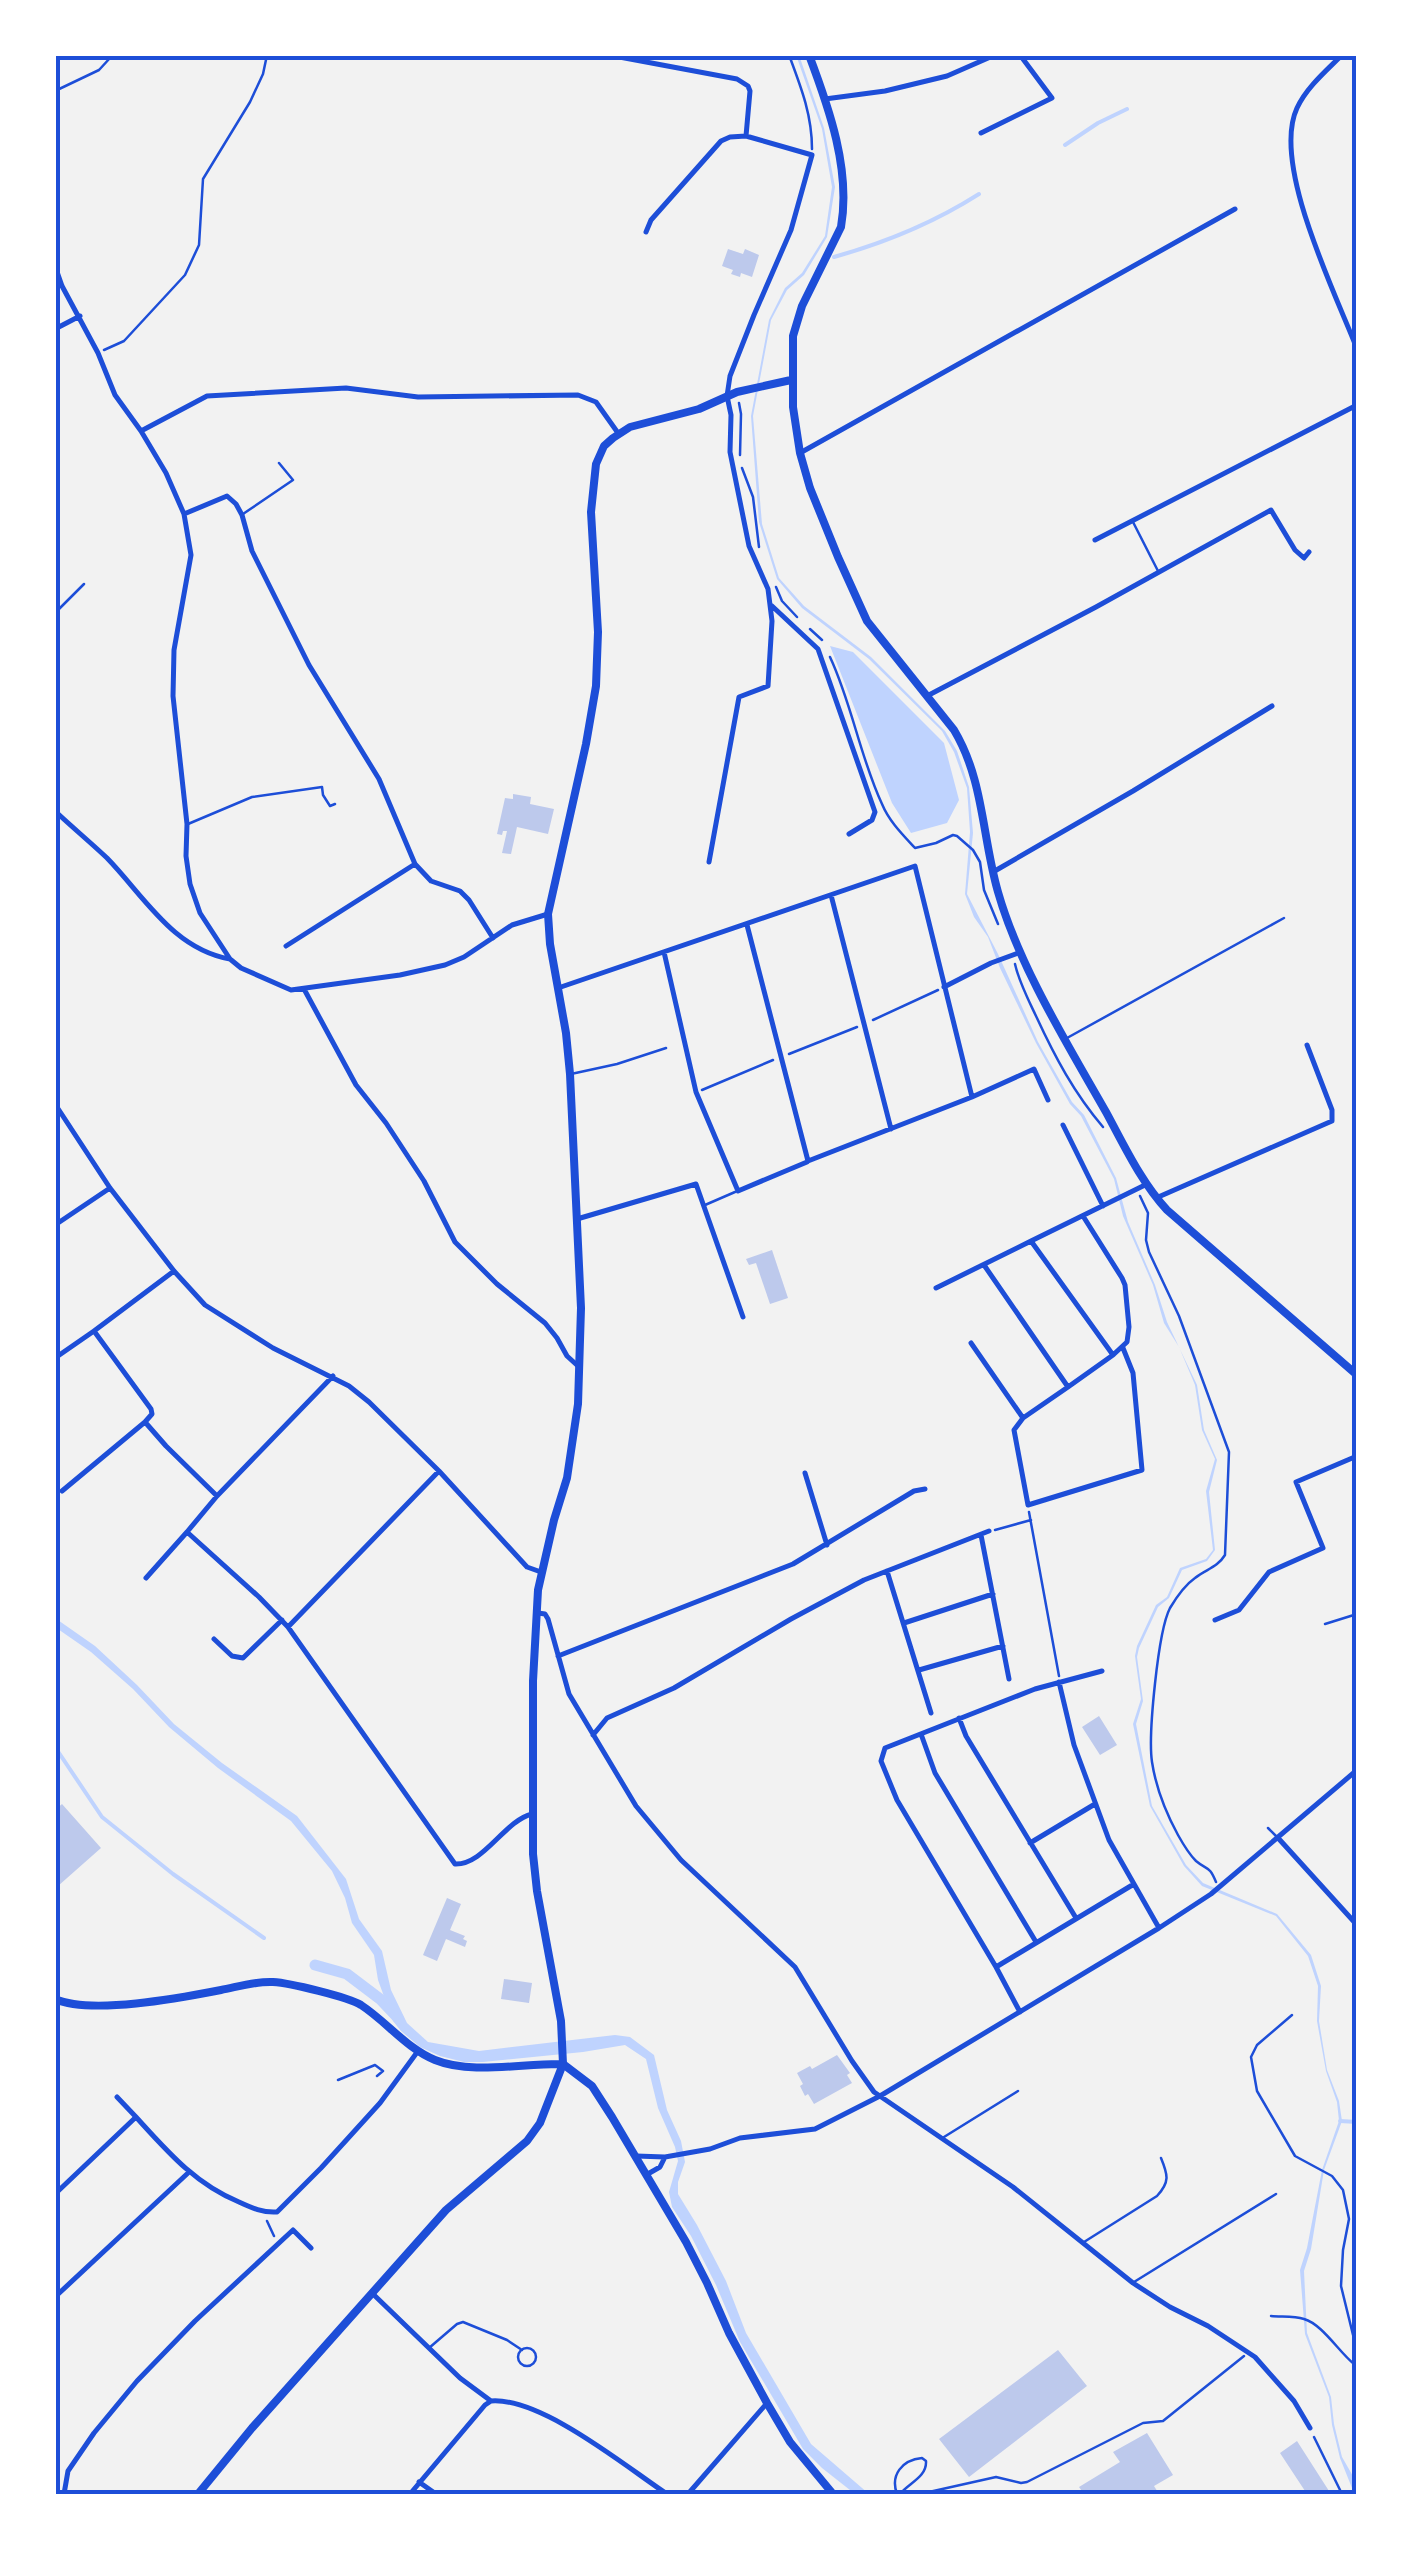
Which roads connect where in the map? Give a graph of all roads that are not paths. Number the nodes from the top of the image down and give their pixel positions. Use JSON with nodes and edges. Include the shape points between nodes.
{"nodes":[{"id":1,"x":110,"y":55,"type":"edge"},
{"id":2,"x":810,"y":55,"type":"edge"},
{"id":3,"x":995,"y":55,"type":"edge"},
{"id":4,"x":1020,"y":55,"type":"edge"},
{"id":5,"x":1342,"y":55,"type":"edge"},
{"id":6,"x":614,"y":56,"type":"edge"},
{"id":7,"x":55,"y":91,"type":"edge"},
{"id":8,"x":825,"y":99,"type":"junction"},
{"id":9,"x":981,"y":133,"type":"dead end"},
{"id":10,"x":746,"y":136,"type":"junction"},
{"id":11,"x":1236,"y":209,"type":"dead end"},
{"id":12,"x":646,"y":232,"type":"dead end"},
{"id":13,"x":55,"y":266,"type":"edge"},
{"id":14,"x":80,"y":316,"type":"junction"},
{"id":15,"x":55,"y":328,"type":"edge"},
{"id":16,"x":1357,"y":349,"type":"edge"},
{"id":17,"x":791,"y":380,"type":"junction"},
{"id":18,"x":727,"y":396,"type":"junction"},
{"id":19,"x":1357,"y":405,"type":"edge"},
{"id":20,"x":142,"y":431,"type":"junction"},
{"id":21,"x":618,"y":434,"type":"junction"},
{"id":22,"x":800,"y":453,"type":"junction"},
{"id":23,"x":280,"y":463,"type":"dead end"},
{"id":24,"x":184,"y":514,"type":"junction"},
{"id":25,"x":242,"y":515,"type":"junction"},
{"id":26,"x":1132,"y":521,"type":"junction"},
{"id":27,"x":1095,"y":540,"type":"dead end"},
{"id":28,"x":1309,"y":552,"type":"dead end"},
{"id":29,"x":1158,"y":571,"type":"junction"},
{"id":30,"x":84,"y":584,"type":"dead end"},
{"id":31,"x":770,"y":605,"type":"junction"},
{"id":32,"x":55,"y":613,"type":"edge"},
{"id":33,"x":927,"y":696,"type":"junction"},
{"id":34,"x":1272,"y":706,"type":"dead end"},
{"id":35,"x":335,"y":804,"type":"dead end"},
{"id":36,"x":55,"y":811,"type":"edge"},
{"id":37,"x":186,"y":824,"type":"junction"},
{"id":38,"x":848,"y":834,"type":"dead end"},
{"id":39,"x":709,"y":862,"type":"dead end"},
{"id":40,"x":415,"y":864,"type":"junction"},
{"id":41,"x":992,"y":872,"type":"junction"},
{"id":42,"x":832,"y":895,"type":"junction"},
{"id":43,"x":548,"y":914,"type":"junction"},
{"id":44,"x":1284,"y":918,"type":"dead end"},
{"id":45,"x":747,"y":925,"type":"junction"},
{"id":46,"x":492,"y":938,"type":"junction"},
{"id":47,"x":286,"y":946,"type":"dead end"},
{"id":48,"x":664,"y":952,"type":"junction"},
{"id":49,"x":1020,"y":952,"type":"junction"},
{"id":50,"x":230,"y":960,"type":"junction"},
{"id":51,"x":558,"y":988,"type":"junction"},
{"id":52,"x":944,"y":988,"type":"junction"},
{"id":53,"x":304,"y":989,"type":"junction"},
{"id":54,"x":1066,"y":1039,"type":"junction"},
{"id":55,"x":1307,"y":1045,"type":"dead end"},
{"id":56,"x":666,"y":1048,"type":"dead end"},
{"id":57,"x":570,"y":1074,"type":"junction"},
{"id":58,"x":972,"y":1097,"type":"junction"},
{"id":59,"x":1048,"y":1100,"type":"dead end"},
{"id":60,"x":55,"y":1104,"type":"edge"},
{"id":61,"x":1064,"y":1125,"type":"dead end"},
{"id":62,"x":891,"y":1129,"type":"junction"},
{"id":63,"x":808,"y":1161,"type":"junction"},
{"id":64,"x":1146,"y":1184,"type":"junction"},
{"id":65,"x":110,"y":1188,"type":"junction"},
{"id":66,"x":738,"y":1191,"type":"junction"},
{"id":67,"x":1156,"y":1198,"type":"junction"},
{"id":68,"x":704,"y":1205,"type":"junction"},
{"id":69,"x":1103,"y":1206,"type":"junction"},
{"id":70,"x":1083,"y":1216,"type":"junction"},
{"id":71,"x":576,"y":1219,"type":"junction"},
{"id":72,"x":55,"y":1225,"type":"edge"},
{"id":73,"x":1032,"y":1241,"type":"junction"},
{"id":74,"x":984,"y":1265,"type":"junction"},
{"id":75,"x":174,"y":1271,"type":"junction"},
{"id":76,"x":936,"y":1288,"type":"dead end"},
{"id":77,"x":743,"y":1318,"type":"dead end"},
{"id":78,"x":94,"y":1331,"type":"junction"},
{"id":79,"x":971,"y":1342,"type":"dead end"},
{"id":80,"x":1123,"y":1348,"type":"junction"},
{"id":81,"x":1113,"y":1355,"type":"junction"},
{"id":82,"x":55,"y":1358,"type":"edge"},
{"id":83,"x":580,"y":1368,"type":"junction"},
{"id":84,"x":1357,"y":1374,"type":"edge"},
{"id":85,"x":334,"y":1376,"type":"junction"},
{"id":86,"x":1068,"y":1387,"type":"junction"},
{"id":87,"x":1023,"y":1418,"type":"junction"},
{"id":88,"x":146,"y":1422,"type":"junction"},
{"id":89,"x":1357,"y":1456,"type":"edge"},
{"id":90,"x":439,"y":1471,"type":"junction"},
{"id":91,"x":805,"y":1473,"type":"dead end"},
{"id":92,"x":926,"y":1488,"type":"dead end"},
{"id":93,"x":62,"y":1491,"type":"dead end"},
{"id":94,"x":217,"y":1496,"type":"junction"},
{"id":95,"x":989,"y":1531,"type":"road end"},
{"id":96,"x":186,"y":1532,"type":"junction"},
{"id":97,"x":981,"y":1535,"type":"junction"},
{"id":98,"x":828,"y":1545,"type":"junction"},
{"id":99,"x":888,"y":1571,"type":"junction"},
{"id":100,"x":541,"y":1572,"type":"junction"},
{"id":101,"x":146,"y":1578,"type":"dead end"},
{"id":102,"x":992,"y":1594,"type":"junction"},
{"id":103,"x":536,"y":1613,"type":"junction"},
{"id":104,"x":282,"y":1620,"type":"junction"},
{"id":105,"x":1216,"y":1620,"type":"dead end"},
{"id":106,"x":904,"y":1623,"type":"junction"},
{"id":107,"x":288,"y":1627,"type":"junction"},
{"id":108,"x":214,"y":1639,"type":"dead end"},
{"id":109,"x":1002,"y":1646,"type":"junction"},
{"id":110,"x":558,"y":1656,"type":"junction"},
{"id":111,"x":918,"y":1670,"type":"junction"},
{"id":112,"x":1102,"y":1671,"type":"dead end"},
{"id":113,"x":1009,"y":1679,"type":"dead end"},
{"id":114,"x":1060,"y":1682,"type":"junction"},
{"id":115,"x":931,"y":1713,"type":"dead end"},
{"id":116,"x":959,"y":1718,"type":"junction"},
{"id":117,"x":921,"y":1734,"type":"junction"},
{"id":118,"x":594,"y":1738,"type":"junction"},
{"id":119,"x":1357,"y":1770,"type":"edge"},
{"id":120,"x":1095,"y":1804,"type":"junction"},
{"id":121,"x":532,"y":1814,"type":"junction"},
{"id":122,"x":1268,"y":1828,"type":"dead end"},
{"id":123,"x":1279,"y":1839,"type":"junction"},
{"id":124,"x":1030,"y":1843,"type":"junction"},
{"id":125,"x":1134,"y":1884,"type":"junction"},
{"id":126,"x":1076,"y":1918,"type":"junction"},
{"id":127,"x":1357,"y":1925,"type":"edge"},
{"id":128,"x":1160,"y":1928,"type":"junction"},
{"id":129,"x":1036,"y":1942,"type":"junction"},
{"id":130,"x":996,"y":1966,"type":"junction"},
{"id":131,"x":55,"y":1999,"type":"edge"},
{"id":132,"x":1020,"y":2012,"type":"junction"},
{"id":133,"x":418,"y":2051,"type":"junction"},
{"id":134,"x":563,"y":2060,"type":"junction"},
{"id":135,"x":1018,"y":2091,"type":"dead end"},
{"id":136,"x":880,"y":2096,"type":"junction"},
{"id":137,"x":117,"y":2097,"type":"dead end"},
{"id":138,"x":136,"y":2117,"type":"junction"},
{"id":139,"x":942,"y":2138,"type":"junction"},
{"id":140,"x":636,"y":2156,"type":"junction"},
{"id":141,"x":664,"y":2157,"type":"junction"},
{"id":142,"x":1161,"y":2158,"type":"dead end"},
{"id":143,"x":188,"y":2172,"type":"junction"},
{"id":144,"x":646,"y":2175,"type":"junction"},
{"id":145,"x":55,"y":2194,"type":"edge"},
{"id":146,"x":1276,"y":2194,"type":"dead end"},
{"id":147,"x":1083,"y":2243,"type":"junction"},
{"id":148,"x":312,"y":2248,"type":"dead end"},
{"id":149,"x":1133,"y":2284,"type":"junction"},
{"id":150,"x":372,"y":2294,"type":"junction"},
{"id":151,"x":55,"y":2297,"type":"edge"},
{"id":152,"x":428,"y":2349,"type":"junction"},
{"id":153,"x":522,"y":2350,"type":"dead end"},
{"id":154,"x":491,"y":2401,"type":"junction"},
{"id":155,"x":767,"y":2403,"type":"junction"},
{"id":156,"x":1310,"y":2428,"type":"road end"},
{"id":157,"x":419,"y":2482,"type":"junction"},
{"id":158,"x":64,"y":2494,"type":"edge"},
{"id":159,"x":198,"y":2494,"type":"edge"},
{"id":160,"x":410,"y":2494,"type":"edge"},
{"id":161,"x":436,"y":2494,"type":"edge"},
{"id":162,"x":667,"y":2494,"type":"edge"},
{"id":163,"x":688,"y":2494,"type":"edge"},
{"id":164,"x":834,"y":2494,"type":"edge"},
{"id":165,"x":898,"y":2494,"type":"edge"}],
"edges":[{"from":1,"to":7,"type":"lane","via":[[98,70]]},
{"from":2,"to":8,"type":"main road"},
{"from":3,"to":8,"type":"street","via":[[946,76]]},
{"from":4,"to":9,"type":"street","via":[[1052,98]]},
{"from":5,"to":16,"type":"street","via":[[1296,110],[1290,148],[1297,196]]},
{"from":6,"to":10,"type":"street","via":[[737,79],[750,91]]},
{"from":8,"to":17,"type":"main road","via":[[844,212],[796,323]]},
{"from":10,"to":12,"type":"street","via":[[722,141]]},
{"from":10,"to":18,"type":"street","via":[[812,156]]},
{"from":11,"to":22,"type":"street"},
{"from":13,"to":14,"type":"street"},
{"from":14,"to":15,"type":"street"},
{"from":14,"to":20,"type":"street","via":[[116,395]]},
{"from":17,"to":18,"type":"main road"},
{"from":17,"to":22,"type":"main road"},
{"from":18,"to":21,"type":"main road"},
{"from":18,"to":31,"type":"street","via":[[730,452],[749,546]]},
{"from":19,"to":26,"type":"street"},
{"from":20,"to":21,"type":"street","via":[[207,396],[346,388],[418,397],[578,395],[596,402]]},
{"from":20,"to":24,"type":"street"},
{"from":21,"to":43,"type":"main road","via":[[601,452],[594,478],[596,686]]},
{"from":22,"to":33,"type":"main road","via":[[867,621]]},
{"from":23,"to":25,"type":"lane","via":[[293,480]]},
{"from":24,"to":25,"type":"street","via":[[227,496]]},
{"from":24,"to":37,"type":"street","via":[[192,555],[172,696]]},
{"from":25,"to":40,"type":"street","via":[[275,599],[379,779]]},
{"from":26,"to":27,"type":"street"},
{"from":26,"to":29,"type":"lane"},
{"from":28,"to":29,"type":"street","via":[[1304,558],[1294,550],[1272,510]]},
{"from":29,"to":33,"type":"street"},
{"from":30,"to":32,"type":"lane"},
{"from":31,"to":38,"type":"street","via":[[818,648],[875,812]]},
{"from":31,"to":39,"type":"street","via":[[768,686],[739,697]]},
{"from":33,"to":41,"type":"main road","via":[[972,766]]},
{"from":34,"to":41,"type":"street"},
{"from":35,"to":37,"type":"lane","via":[[330,806],[322,787],[252,796]]},
{"from":36,"to":50,"type":"street","via":[[192,946]]},
{"from":37,"to":50,"type":"street","via":[[190,884]]},
{"from":40,"to":46,"type":"street","via":[[432,881],[460,891]]},
{"from":40,"to":47,"type":"street"},
{"from":41,"to":49,"type":"main road"},
{"from":42,"to":45,"type":"street"},
{"from":42,"to":52,"type":"street","via":[[916,866]]},
{"from":42,"to":62,"type":"street"},
{"from":43,"to":46,"type":"street"},
{"from":43,"to":51,"type":"main road"},
{"from":44,"to":54,"type":"lane"},
{"from":45,"to":48,"type":"street"},
{"from":45,"to":63,"type":"street"},
{"from":46,"to":53,"type":"street","via":[[445,965]]},
{"from":48,"to":51,"type":"street"},
{"from":48,"to":66,"type":"street","via":[[696,1092]]},
{"from":49,"to":52,"type":"street"},
{"from":49,"to":54,"type":"main road"},
{"from":50,"to":53,"type":"street","via":[[291,990]]},
{"from":51,"to":57,"type":"main road"},
{"from":52,"to":58,"type":"street"},
{"from":53,"to":83,"type":"street","via":[[455,1242],[539,1318]]},
{"from":54,"to":64,"type":"main road"},
{"from":55,"to":67,"type":"street","via":[[1332,1121]]},
{"from":56,"to":57,"type":"lane"},
{"from":57,"to":71,"type":"main road"},
{"from":58,"to":59,"type":"street","via":[[1034,1069]]},
{"from":58,"to":62,"type":"street"},
{"from":60,"to":65,"type":"street"},
{"from":61,"to":69,"type":"street"},
{"from":62,"to":63,"type":"street"},
{"from":63,"to":66,"type":"street"},
{"from":64,"to":67,"type":"main road"},
{"from":64,"to":69,"type":"street"},
{"from":65,"to":72,"type":"street"},
{"from":65,"to":75,"type":"street"},
{"from":66,"to":68,"type":"lane"},
{"from":67,"to":84,"type":"main road"},
{"from":68,"to":71,"type":"street","via":[[696,1184]]},
{"from":68,"to":77,"type":"street"},
{"from":69,"to":70,"type":"street"},
{"from":70,"to":73,"type":"street"},
{"from":70,"to":80,"type":"street","via":[[1125,1285],[1129,1335]]},
{"from":71,"to":83,"type":"main road"},
{"from":73,"to":74,"type":"street"},
{"from":73,"to":81,"type":"street"},
{"from":74,"to":76,"type":"street"},
{"from":74,"to":86,"type":"street"},
{"from":75,"to":78,"type":"street"},
{"from":75,"to":85,"type":"street","via":[[205,1305],[272,1348]]},
{"from":78,"to":82,"type":"street"},
{"from":78,"to":88,"type":"street","via":[[152,1410]]},
{"from":79,"to":87,"type":"street"},
{"from":80,"to":81,"type":"street"},
{"from":80,"to":87,"type":"street","via":[[1133,1374],[1142,1470],[1028,1505],[1014,1430]]},
{"from":81,"to":86,"type":"street"},
{"from":83,"to":100,"type":"main road","via":[[567,1478]]},
{"from":85,"to":90,"type":"street"},
{"from":85,"to":94,"type":"street"},
{"from":86,"to":87,"type":"street"},
{"from":88,"to":93,"type":"street"},
{"from":88,"to":94,"type":"street"},
{"from":89,"to":105,"type":"street","via":[[1296,1482],[1323,1548],[1269,1572],[1239,1610]]},
{"from":90,"to":100,"type":"street","via":[[527,1566]]},
{"from":90,"to":107,"type":"street"},
{"from":91,"to":98,"type":"street"},
{"from":92,"to":98,"type":"street"},
{"from":94,"to":96,"type":"street"},
{"from":95,"to":97,"type":"street"},
{"from":96,"to":101,"type":"street"},
{"from":96,"to":104,"type":"street"},
{"from":97,"to":99,"type":"street"},
{"from":97,"to":102,"type":"street"},
{"from":98,"to":110,"type":"street","via":[[766,1576]]},
{"from":99,"to":106,"type":"street"},
{"from":99,"to":118,"type":"street","via":[[607,1718]]},
{"from":100,"to":103,"type":"main road"},
{"from":102,"to":106,"type":"street"},
{"from":102,"to":109,"type":"street"},
{"from":103,"to":110,"type":"street","via":[[548,1619]]},
{"from":103,"to":121,"type":"main road"},
{"from":104,"to":107,"type":"street"},
{"from":104,"to":108,"type":"street","via":[[243,1658]]},
{"from":106,"to":111,"type":"street"},
{"from":107,"to":121,"type":"street","via":[[458,1866]]},
{"from":109,"to":111,"type":"street"},
{"from":109,"to":113,"type":"street"},
{"from":110,"to":118,"type":"street","via":[[569,1694]]},
{"from":111,"to":115,"type":"street"},
{"from":112,"to":114,"type":"street"},
{"from":114,"to":116,"type":"street"},
{"from":114,"to":120,"type":"street"},
{"from":116,"to":117,"type":"street"},
{"from":116,"to":124,"type":"street"},
{"from":117,"to":129,"type":"street","via":[[935,1773]]},
{"from":117,"to":130,"type":"street","via":[[885,1748],[881,1761],[897,1800]]},
{"from":118,"to":136,"type":"street","via":[[636,1806],[681,1860],[794,1967]]},
{"from":119,"to":123,"type":"street"},
{"from":120,"to":124,"type":"street"},
{"from":120,"to":125,"type":"street"},
{"from":121,"to":134,"type":"main road"},
{"from":122,"to":123,"type":"lane"},
{"from":123,"to":127,"type":"street"},
{"from":123,"to":128,"type":"street"},
{"from":124,"to":126,"type":"street"},
{"from":125,"to":126,"type":"street"},
{"from":125,"to":128,"type":"street"},
{"from":126,"to":129,"type":"street"},
{"from":128,"to":132,"type":"street"},
{"from":129,"to":130,"type":"street"},
{"from":130,"to":132,"type":"street"},
{"from":131,"to":133,"type":"main road","via":[[94,2007],[280,1983],[358,2003]]},
{"from":132,"to":136,"type":"street"},
{"from":133,"to":134,"type":"main road","via":[[470,2068]]},
{"from":133,"to":143,"type":"street","via":[[380,2103],[277,2212],[220,2194]]},
{"from":134,"to":140,"type":"main road","via":[[592,2086]]},
{"from":134,"to":150,"type":"main road","via":[[526,2141],[446,2210]]},
{"from":135,"to":139,"type":"lane"},
{"from":136,"to":139,"type":"street"},
{"from":136,"to":141,"type":"street","via":[[815,2129]]},
{"from":137,"to":138,"type":"street"},
{"from":138,"to":143,"type":"street"},
{"from":138,"to":145,"type":"street"},
{"from":139,"to":147,"type":"street"},
{"from":140,"to":141,"type":"street"},
{"from":140,"to":144,"type":"main road"},
{"from":141,"to":144,"type":"street"},
{"from":142,"to":147,"type":"lane","via":[[1167,2178],[1157,2196]]},
{"from":143,"to":151,"type":"street"},
{"from":144,"to":155,"type":"main road"},
{"from":146,"to":149,"type":"lane"},
{"from":147,"to":149,"type":"street"},
{"from":148,"to":158,"type":"street","via":[[293,2230],[195,2321],[94,2433],[68,2471]]},
{"from":149,"to":156,"type":"street","via":[[1249,2352]]},
{"from":150,"to":152,"type":"street"},
{"from":150,"to":159,"type":"main road"},
{"from":152,"to":153,"type":"lane","via":[[463,2322]]},
{"from":152,"to":154,"type":"street"},
{"from":154,"to":157,"type":"street"},
{"from":154,"to":162,"type":"street","via":[[548,2414]]},
{"from":155,"to":163,"type":"street"},
{"from":155,"to":164,"type":"main road"},
{"from":157,"to":160,"type":"street"},
{"from":157,"to":161,"type":"street"},
{"from":165,"to":165,"type":"lane","via":[[924,2473],[926,2461],[914,2459],[894,2476]]}]}
